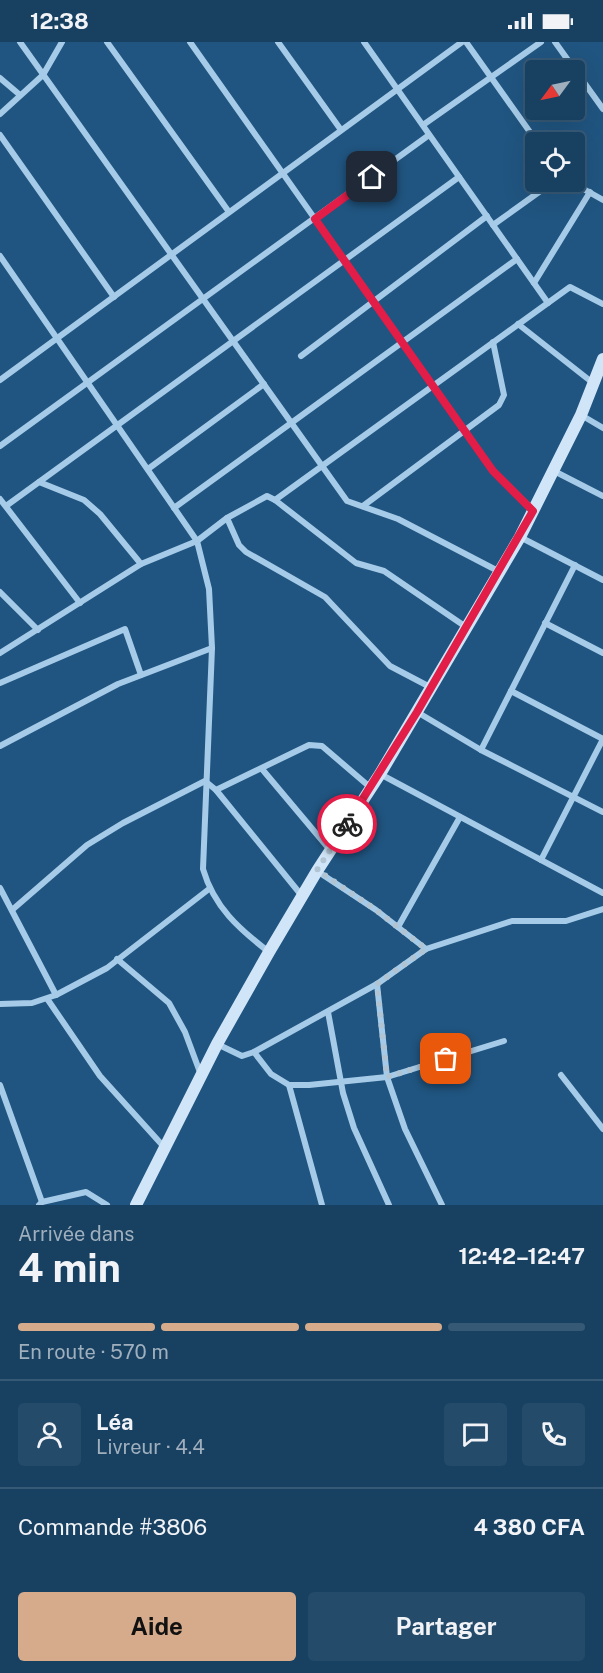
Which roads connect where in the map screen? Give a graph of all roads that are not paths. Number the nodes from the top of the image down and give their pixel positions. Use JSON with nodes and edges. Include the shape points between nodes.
{"nodes":[{"id":1,"x":20,"y":42,"type":"edge"},
{"id":2,"x":62,"y":42,"type":"edge"},
{"id":3,"x":107,"y":42,"type":"edge"},
{"id":4,"x":190,"y":42,"type":"edge"},
{"id":5,"x":278,"y":42,"type":"edge"},
{"id":6,"x":364,"y":42,"type":"edge"},
{"id":7,"x":464,"y":42,"type":"edge"},
{"id":8,"x":541,"y":42,"type":"edge"},
{"id":9,"x":555,"y":42,"type":"edge"},
{"id":10,"x":43,"y":75,"type":"junction"},
{"id":11,"x":491,"y":77,"type":"junction"},
{"id":12,"x":0,"y":78,"type":"edge"},
{"id":13,"x":397,"y":89,"type":"junction"},
{"id":14,"x":20,"y":95,"type":"junction"},
{"id":15,"x":603,"y":109,"type":"edge"},
{"id":16,"x":0,"y":114,"type":"edge"},
{"id":17,"x":423,"y":125,"type":"junction"},
{"id":18,"x":341,"y":130,"type":"junction"},
{"id":19,"x":530,"y":132,"type":"edge"},
{"id":20,"x":0,"y":135,"type":"edge"},
{"id":21,"x":429,"y":135,"type":"junction"},
{"id":22,"x":282,"y":173,"type":"junction"},
{"id":23,"x":459,"y":177,"type":"junction"},
{"id":24,"x":585,"y":189,"type":"edge"},
{"id":25,"x":539,"y":192,"type":"edge"},
{"id":26,"x":590,"y":192,"type":"junction"},
{"id":27,"x":603,"y":200,"type":"edge"},
{"id":28,"x":229,"y":212,"type":"junction"},
{"id":29,"x":487,"y":216,"type":"junction"},
{"id":30,"x":315,"y":219,"type":"junction"},
{"id":31,"x":493,"y":225,"type":"junction"},
{"id":32,"x":171,"y":254,"type":"junction"},
{"id":33,"x":0,"y":256,"type":"edge"},
{"id":34,"x":517,"y":259,"type":"junction"},
{"id":35,"x":344,"y":261,"type":"junction"},
{"id":36,"x":534,"y":283,"type":"junction"},
{"id":37,"x":114,"y":297,"type":"junction"},
{"id":38,"x":203,"y":299,"type":"junction"},
{"id":39,"x":373,"y":302,"type":"junction"},
{"id":40,"x":548,"y":303,"type":"junction"},
{"id":41,"x":603,"y":304,"type":"edge"},
{"id":42,"x":518,"y":324,"type":"junction"},
{"id":43,"x":56,"y":338,"type":"junction"},
{"id":44,"x":233,"y":341,"type":"junction"},
{"id":45,"x":493,"y":342,"type":"junction"},
{"id":46,"x":402,"y":343,"type":"junction"},
{"id":47,"x":301,"y":356,"type":"dead end"},
{"id":48,"x":603,"y":359,"type":"edge"},
{"id":49,"x":0,"y":380,"type":"edge"},
{"id":50,"x":87,"y":383,"type":"junction"},
{"id":51,"x":264,"y":384,"type":"junction"},
{"id":52,"x":593,"y":384,"type":"junction"},
{"id":53,"x":433,"y":386,"type":"junction"},
{"id":54,"x":581,"y":415,"type":"junction"},
{"id":55,"x":291,"y":423,"type":"junction"},
{"id":56,"x":117,"y":425,"type":"junction"},
{"id":57,"x":603,"y":428,"type":"edge"},
{"id":58,"x":464,"y":430,"type":"junction"},
{"id":59,"x":0,"y":446,"type":"edge"},
{"id":60,"x":321,"y":465,"type":"junction"},
{"id":61,"x":148,"y":469,"type":"junction"},
{"id":62,"x":554,"y":471,"type":"junction"},
{"id":63,"x":39,"y":482,"type":"junction"},
{"id":64,"x":603,"y":496,"type":"edge"},
{"id":65,"x":0,"y":498,"type":"edge"},
{"id":66,"x":275,"y":500,"type":"junction"},
{"id":67,"x":6,"y":506,"type":"junction"},
{"id":68,"x":363,"y":506,"type":"junction"},
{"id":69,"x":174,"y":508,"type":"junction"},
{"id":70,"x":533,"y":511,"type":"junction"},
{"id":71,"x":227,"y":518,"type":"junction"},
{"id":72,"x":520,"y":537,"type":"junction"},
{"id":73,"x":197,"y":541,"type":"junction"},
{"id":74,"x":141,"y":564,"type":"junction"},
{"id":75,"x":575,"y":566,"type":"junction"},
{"id":76,"x":500,"y":572,"type":"junction"},
{"id":77,"x":603,"y":580,"type":"edge"},
{"id":78,"x":0,"y":592,"type":"edge"},
{"id":79,"x":80,"y":603,"type":"junction"},
{"id":80,"x":545,"y":624,"type":"junction"},
{"id":81,"x":466,"y":627,"type":"junction"},
{"id":82,"x":38,"y":630,"type":"junction"},
{"id":83,"x":212,"y":648,"type":"junction"},
{"id":84,"x":603,"y":652,"type":"edge"},
{"id":85,"x":0,"y":653,"type":"edge"},
{"id":86,"x":141,"y":675,"type":"junction"},
{"id":87,"x":0,"y":683,"type":"edge"},
{"id":88,"x":430,"y":687,"type":"junction"},
{"id":89,"x":511,"y":691,"type":"junction"},
{"id":90,"x":417,"y":712,"type":"junction"},
{"id":91,"x":603,"y":739,"type":"edge"},
{"id":92,"x":0,"y":746,"type":"edge"},
{"id":93,"x":481,"y":750,"type":"junction"},
{"id":94,"x":262,"y":769,"type":"junction"},
{"id":95,"x":380,"y":774,"type":"junction"},
{"id":96,"x":205,"y":781,"type":"junction"},
{"id":97,"x":371,"y":788,"type":"junction"},
{"id":98,"x":216,"y":790,"type":"junction"},
{"id":99,"x":573,"y":797,"type":"junction"},
{"id":100,"x":603,"y":812,"type":"edge"},
{"id":101,"x":460,"y":817,"type":"junction"},
{"id":102,"x":330,"y":850,"type":"junction"},
{"id":103,"x":541,"y":860,"type":"junction"},
{"id":104,"x":317,"y":870,"type":"junction"},
{"id":105,"x":0,"y":888,"type":"edge"},
{"id":106,"x":209,"y":889,"type":"junction"},
{"id":107,"x":603,"y":893,"type":"edge"},
{"id":108,"x":302,"y":896,"type":"junction"},
{"id":109,"x":603,"y":909,"type":"edge"},
{"id":110,"x":12,"y":910,"type":"junction"},
{"id":111,"x":398,"y":927,"type":"junction"},
{"id":112,"x":426,"y":949,"type":"junction"},
{"id":113,"x":269,"y":952,"type":"junction"},
{"id":114,"x":117,"y":959,"type":"junction"},
{"id":115,"x":377,"y":984,"type":"junction"},
{"id":116,"x":56,"y":995,"type":"junction"},
{"id":117,"x":48,"y":1000,"type":"junction"},
{"id":118,"x":0,"y":1004,"type":"edge"},
{"id":119,"x":328,"y":1012,"type":"junction"},
{"id":120,"x":504,"y":1041,"type":"dead end"},
{"id":121,"x":217,"y":1044,"type":"junction"},
{"id":122,"x":254,"y":1052,"type":"junction"},
{"id":123,"x":561,"y":1075,"type":"dead end"},
{"id":124,"x":201,"y":1076,"type":"junction"},
{"id":125,"x":387,"y":1077,"type":"junction"},
{"id":126,"x":340,"y":1082,"type":"junction"},
{"id":127,"x":0,"y":1085,"type":"edge"},
{"id":128,"x":289,"y":1085,"type":"junction"},
{"id":129,"x":603,"y":1129,"type":"edge"},
{"id":130,"x":164,"y":1147,"type":"junction"},
{"id":131,"x":40,"y":1203,"type":"edge"},
{"id":132,"x":107,"y":1205,"type":"edge"},
{"id":133,"x":136,"y":1205,"type":"edge"},
{"id":134,"x":322,"y":1205,"type":"edge"},
{"id":135,"x":389,"y":1205,"type":"edge"},
{"id":136,"x":442,"y":1205,"type":"edge"}],
"edges":[{"from":1,"to":10,"type":"street"},
{"from":2,"to":10,"type":"street"},
{"from":3,"to":28,"type":"street"},
{"from":4,"to":22,"type":"street"},
{"from":5,"to":18,"type":"street"},
{"from":6,"to":13,"type":"street"},
{"from":7,"to":11,"type":"street"},
{"from":7,"to":13,"type":"street"},
{"from":8,"to":11,"type":"street"},
{"from":9,"to":15,"type":"street"},
{"from":10,"to":14,"type":"street"},
{"from":10,"to":32,"type":"street"},
{"from":11,"to":17,"type":"street"},
{"from":11,"to":19,"type":"street"},
{"from":12,"to":14,"type":"street"},
{"from":13,"to":17,"type":"street"},
{"from":13,"to":18,"type":"street"},
{"from":14,"to":16,"type":"street"},
{"from":17,"to":21,"type":"street"},
{"from":18,"to":22,"type":"street"},
{"from":20,"to":37,"type":"street"},
{"from":21,"to":23,"type":"street"},
{"from":21,"to":30,"type":"street"},
{"from":22,"to":28,"type":"street"},
{"from":22,"to":30,"type":"street"},
{"from":23,"to":29,"type":"street"},
{"from":23,"to":35,"type":"street"},
{"from":24,"to":26,"type":"street"},
{"from":25,"to":31,"type":"street"},
{"from":26,"to":27,"type":"street"},
{"from":26,"to":36,"type":"street"},
{"from":28,"to":32,"type":"street"},
{"from":29,"to":31,"type":"street"},
{"from":29,"to":39,"type":"street"},
{"from":30,"to":35,"type":"street"},
{"from":30,"to":38,"type":"street"},
{"from":31,"to":34,"type":"street"},
{"from":32,"to":37,"type":"street"},
{"from":32,"to":38,"type":"street"},
{"from":33,"to":43,"type":"street"},
{"from":34,"to":36,"type":"street"},
{"from":34,"to":46,"type":"street"},
{"from":35,"to":39,"type":"street"},
{"from":35,"to":44,"type":"street"},
{"from":36,"to":40,"type":"street"},
{"from":37,"to":43,"type":"street"},
{"from":38,"to":44,"type":"street"},
{"from":38,"to":50,"type":"street"},
{"from":39,"to":46,"type":"street"},
{"from":39,"to":47,"type":"street"},
{"from":40,"to":41,"type":"street","via":[[570,286]]},
{"from":40,"to":42,"type":"street"},
{"from":42,"to":45,"type":"street"},
{"from":42,"to":52,"type":"street"},
{"from":43,"to":49,"type":"street"},
{"from":43,"to":50,"type":"street"},
{"from":44,"to":51,"type":"street"},
{"from":44,"to":56,"type":"street"},
{"from":45,"to":53,"type":"street"},
{"from":45,"to":58,"type":"street","via":[[504,395],[499,405]]},
{"from":46,"to":53,"type":"street"},
{"from":46,"to":55,"type":"street"},
{"from":48,"to":52,"type":"main road"},
{"from":50,"to":56,"type":"street"},
{"from":50,"to":59,"type":"street"},
{"from":51,"to":55,"type":"street"},
{"from":51,"to":61,"type":"street"},
{"from":52,"to":54,"type":"main road"},
{"from":53,"to":58,"type":"street"},
{"from":53,"to":60,"type":"street"},
{"from":54,"to":57,"type":"street"},
{"from":54,"to":62,"type":"main road"},
{"from":55,"to":60,"type":"street"},
{"from":55,"to":69,"type":"street"},
{"from":56,"to":61,"type":"street"},
{"from":56,"to":63,"type":"street"},
{"from":58,"to":68,"type":"street"},
{"from":58,"to":70,"type":"street","via":[[493,471]]},
{"from":60,"to":66,"type":"street"},
{"from":60,"to":68,"type":"street","via":[[347,501]]},
{"from":61,"to":69,"type":"street"},
{"from":62,"to":64,"type":"street"},
{"from":62,"to":70,"type":"main road"},
{"from":63,"to":67,"type":"street"},
{"from":63,"to":74,"type":"street","via":[[84,500]]},
{"from":65,"to":67,"type":"street"},
{"from":66,"to":71,"type":"street","via":[[267,496]]},
{"from":66,"to":81,"type":"street","via":[[356,563],[384,571]]},
{"from":67,"to":79,"type":"street"},
{"from":68,"to":76,"type":"street","via":[[417,528]]},
{"from":69,"to":73,"type":"street"},
{"from":70,"to":72,"type":"main road"},
{"from":71,"to":73,"type":"street"},
{"from":71,"to":88,"type":"street","via":[[246,552],[325,597],[390,666]]},
{"from":72,"to":75,"type":"street"},
{"from":72,"to":76,"type":"main road"},
{"from":73,"to":74,"type":"street"},
{"from":73,"to":83,"type":"street","via":[[209,589]]},
{"from":74,"to":79,"type":"street"},
{"from":75,"to":77,"type":"street"},
{"from":75,"to":80,"type":"street"},
{"from":76,"to":81,"type":"main road"},
{"from":78,"to":82,"type":"street"},
{"from":79,"to":82,"type":"street"},
{"from":80,"to":84,"type":"street"},
{"from":80,"to":89,"type":"street"},
{"from":81,"to":88,"type":"main road"},
{"from":82,"to":85,"type":"street"},
{"from":83,"to":86,"type":"street"},
{"from":83,"to":96,"type":"street"},
{"from":86,"to":87,"type":"street","via":[[125,629]]},
{"from":86,"to":92,"type":"street"},
{"from":88,"to":90,"type":"main road"},
{"from":89,"to":91,"type":"street"},
{"from":89,"to":93,"type":"street"},
{"from":90,"to":93,"type":"street"},
{"from":90,"to":95,"type":"main road"},
{"from":91,"to":99,"type":"street"},
{"from":93,"to":99,"type":"street"},
{"from":94,"to":97,"type":"street","via":[[309,745],[322,746]]},
{"from":94,"to":98,"type":"street"},
{"from":94,"to":102,"type":"street"},
{"from":95,"to":97,"type":"main road"},
{"from":95,"to":101,"type":"street"},
{"from":96,"to":98,"type":"street"},
{"from":96,"to":106,"type":"street","via":[[203,869]]},
{"from":96,"to":110,"type":"street","via":[[87,845]]},
{"from":97,"to":102,"type":"main road"},
{"from":98,"to":108,"type":"street"},
{"from":99,"to":100,"type":"street"},
{"from":99,"to":103,"type":"street"},
{"from":101,"to":103,"type":"street"},
{"from":101,"to":111,"type":"street"},
{"from":102,"to":104,"type":"main road"},
{"from":103,"to":107,"type":"street"},
{"from":104,"to":108,"type":"main road"},
{"from":104,"to":111,"type":"street"},
{"from":105,"to":110,"type":"street"},
{"from":106,"to":113,"type":"street","via":[[239,929]]},
{"from":106,"to":114,"type":"street"},
{"from":108,"to":113,"type":"main road"},
{"from":109,"to":112,"type":"street","via":[[566,921],[512,921]]},
{"from":110,"to":116,"type":"street"},
{"from":111,"to":112,"type":"street"},
{"from":112,"to":115,"type":"street"},
{"from":113,"to":121,"type":"main road"},
{"from":114,"to":116,"type":"street"},
{"from":114,"to":124,"type":"street","via":[[169,1003],[185,1032]]},
{"from":115,"to":119,"type":"street"},
{"from":115,"to":125,"type":"street"},
{"from":116,"to":117,"type":"street"},
{"from":117,"to":118,"type":"street"},
{"from":117,"to":130,"type":"street","via":[[100,1076]]},
{"from":119,"to":122,"type":"street"},
{"from":119,"to":126,"type":"street"},
{"from":120,"to":125,"type":"street"},
{"from":121,"to":122,"type":"street","via":[[242,1056]]},
{"from":121,"to":124,"type":"main road"},
{"from":122,"to":128,"type":"street","via":[[271,1074]]},
{"from":123,"to":129,"type":"street"},
{"from":124,"to":130,"type":"main road"},
{"from":125,"to":126,"type":"street"},
{"from":125,"to":136,"type":"street","via":[[405,1129]]},
{"from":126,"to":128,"type":"street"},
{"from":126,"to":135,"type":"street","via":[[354,1128]]},
{"from":127,"to":131,"type":"street"},
{"from":128,"to":134,"type":"street"},
{"from":130,"to":133,"type":"main road"},
{"from":131,"to":132,"type":"street","via":[[86,1192]]}]}
